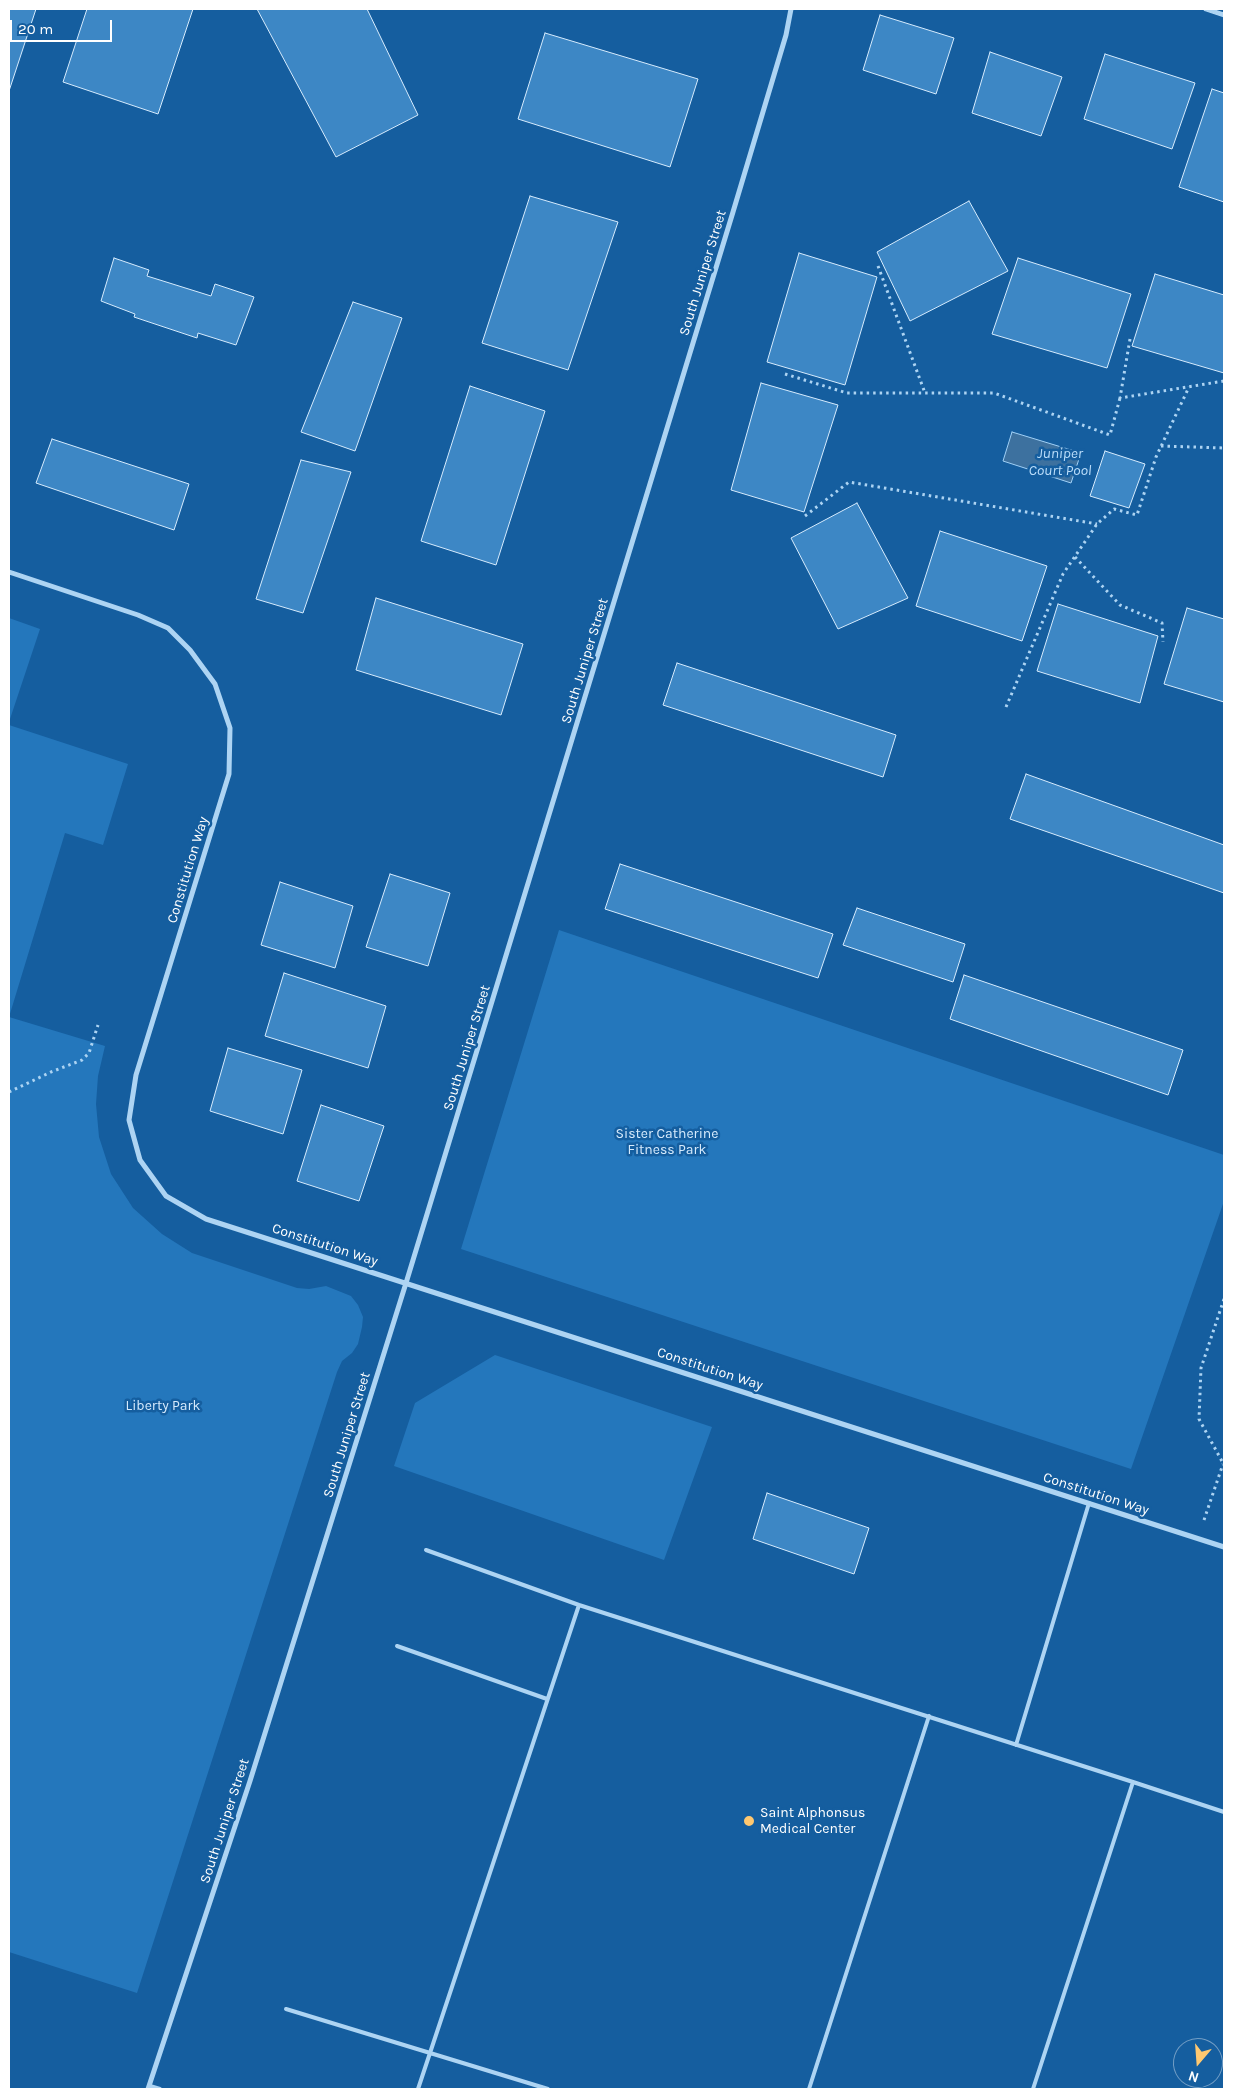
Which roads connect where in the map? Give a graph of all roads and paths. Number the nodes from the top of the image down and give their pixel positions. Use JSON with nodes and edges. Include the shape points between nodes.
{"nodes":[{"id":1,"x":791,"y":9,"type":"edge"},
{"id":2,"x":1206,"y":9,"type":"edge"},
{"id":3,"x":1224,"y":15,"type":"edge"},
{"id":4,"x":878,"y":266,"type":"dead end"},
{"id":5,"x":1130,"y":339,"type":"dead end"},
{"id":6,"x":785,"y":374,"type":"dead end"},
{"id":7,"x":1224,"y":381,"type":"edge"},
{"id":8,"x":1189,"y":387,"type":"junction"},
{"id":9,"x":925,"y":393,"type":"junction"},
{"id":10,"x":1120,"y":398,"type":"junction"},
{"id":11,"x":1161,"y":446,"type":"junction"},
{"id":12,"x":1224,"y":448,"type":"edge"},
{"id":13,"x":805,"y":516,"type":"dead end"},
{"id":14,"x":1097,"y":524,"type":"junction"},
{"id":15,"x":1075,"y":558,"type":"junction"},
{"id":16,"x":9,"y":572,"type":"edge"},
{"id":17,"x":1163,"y":642,"type":"dead end"},
{"id":18,"x":1006,"y":706,"type":"dead end"},
{"id":19,"x":98,"y":1025,"type":"dead end"},
{"id":20,"x":9,"y":1092,"type":"edge"},
{"id":21,"x":406,"y":1283,"type":"junction"},
{"id":22,"x":1224,"y":1299,"type":"edge"},
{"id":23,"x":1224,"y":1464,"type":"edge"},
{"id":24,"x":1089,"y":1503,"type":"junction"},
{"id":25,"x":1198,"y":1538,"type":"junction"},
{"id":26,"x":1224,"y":1545,"type":"edge"},
{"id":27,"x":426,"y":1550,"type":"dead end"},
{"id":28,"x":579,"y":1605,"type":"junction"},
{"id":29,"x":397,"y":1646,"type":"dead end"},
{"id":30,"x":547,"y":1699,"type":"junction"},
{"id":31,"x":929,"y":1716,"type":"junction"},
{"id":32,"x":1016,"y":1745,"type":"junction"},
{"id":33,"x":1133,"y":1782,"type":"junction"},
{"id":34,"x":1224,"y":1812,"type":"edge"},
{"id":35,"x":286,"y":2008,"type":"dead end"},
{"id":36,"x":431,"y":2052,"type":"junction"},
{"id":37,"x":149,"y":2088,"type":"edge"},
{"id":38,"x":160,"y":2089,"type":"edge"},
{"id":39,"x":418,"y":2089,"type":"edge"},
{"id":40,"x":548,"y":2089,"type":"edge"},
{"id":41,"x":809,"y":2089,"type":"edge"},
{"id":42,"x":1033,"y":2089,"type":"edge"}],
"edges":[{"from":1,"to":21,"type":"street","name":"South Juniper Street","via":[[733,212]]},
{"from":2,"to":3,"type":"street"},
{"from":4,"to":9,"type":"path"},
{"from":5,"to":10,"type":"path"},
{"from":6,"to":9,"type":"path","via":[[846,393]]},
{"from":7,"to":8,"type":"path"},
{"from":8,"to":10,"type":"path"},
{"from":8,"to":11,"type":"path"},
{"from":9,"to":10,"type":"path","via":[[994,392],[1110,435]]},
{"from":11,"to":12,"type":"path"},
{"from":11,"to":14,"type":"path","via":[[1137,515],[1114,509]]},
{"from":13,"to":14,"type":"path","via":[[849,482]]},
{"from":14,"to":15,"type":"path"},
{"from":15,"to":17,"type":"path","via":[[1120,605],[1162,622]]},
{"from":15,"to":18,"type":"path","via":[[1064,574]]},
{"from":16,"to":21,"type":"street","name":"Constitution Way","via":[[138,614],[168,628],[190,650],[215,684],[230,728],[229,774],[136,1075],[129,1120],[140,1160],[166,1196],[206,1219]]},
{"from":19,"to":20,"type":"path","via":[[89,1053],[82,1060]]},
{"from":21,"to":24,"type":"street","name":"Constitution Way"},
{"from":21,"to":37,"type":"street","name":"South Juniper Street","via":[[250,1781]]},
{"from":22,"to":23,"type":"path","via":[[1201,1368],[1199,1419]]},
{"from":23,"to":25,"type":"path"},
{"from":24,"to":25,"type":"street","name":"Constitution Way"},
{"from":24,"to":32,"type":"lane"},
{"from":25,"to":26,"type":"street","name":"Constitution Way"},
{"from":27,"to":28,"type":"lane"},
{"from":28,"to":30,"type":"lane"},
{"from":28,"to":31,"type":"lane"},
{"from":29,"to":30,"type":"lane"},
{"from":30,"to":36,"type":"lane"},
{"from":31,"to":32,"type":"lane"},
{"from":31,"to":41,"type":"lane"},
{"from":32,"to":33,"type":"lane"},
{"from":33,"to":34,"type":"lane"},
{"from":33,"to":42,"type":"lane"},
{"from":35,"to":36,"type":"lane"},
{"from":36,"to":39,"type":"lane"},
{"from":36,"to":40,"type":"lane"},
{"from":37,"to":38,"type":"lane"}]}
